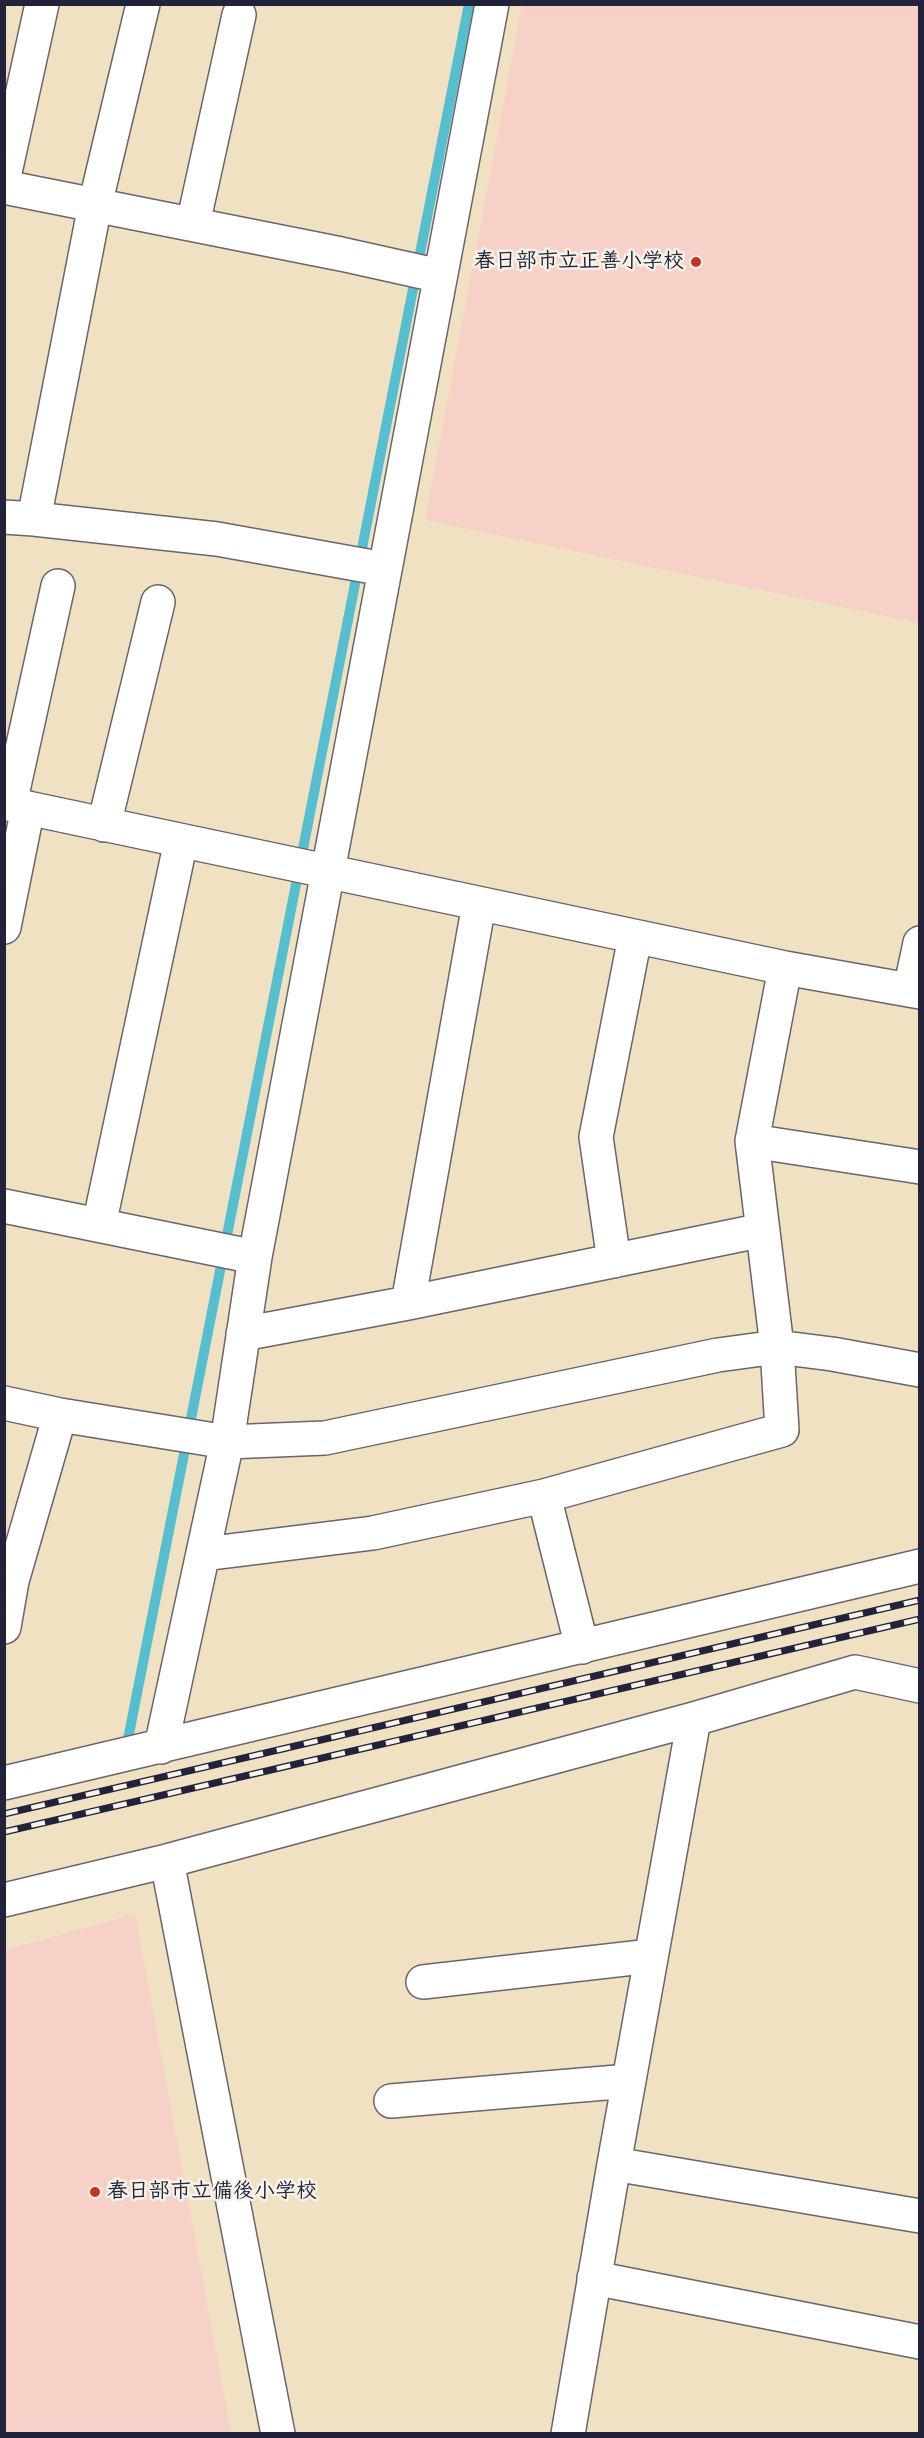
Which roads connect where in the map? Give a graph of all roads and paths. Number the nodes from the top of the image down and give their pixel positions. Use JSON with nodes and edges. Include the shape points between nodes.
{"nodes":[{"id":1,"x":42,"y":4,"type":"edge"},
{"id":2,"x":143,"y":4,"type":"edge"},
{"id":3,"x":492,"y":4,"type":"edge"},
{"id":4,"x":239,"y":15,"type":"dead end"},
{"id":5,"x":4,"y":177,"type":"edge"},
{"id":6,"x":4,"y":187,"type":"edge"},
{"id":7,"x":95,"y":205,"type":"junction"},
{"id":8,"x":193,"y":224,"type":"junction"},
{"id":9,"x":440,"y":276,"type":"junction"},
{"id":10,"x":19,"y":518,"type":"edge"},
{"id":11,"x":384,"y":569,"type":"junction"},
{"id":12,"x":58,"y":586,"type":"dead end"},
{"id":13,"x":158,"y":602,"type":"dead end"},
{"id":14,"x":14,"y":805,"type":"edge"},
{"id":15,"x":104,"y":825,"type":"junction"},
{"id":16,"x":181,"y":841,"type":"junction"},
{"id":17,"x":326,"y":872,"type":"junction"},
{"id":18,"x":479,"y":904,"type":"junction"},
{"id":19,"x":4,"y":927,"type":"edge"},
{"id":20,"x":635,"y":937,"type":"junction"},
{"id":21,"x":920,"y":944,"type":"edge"},
{"id":22,"x":785,"y":968,"type":"junction"},
{"id":23,"x":915,"y":991,"type":"edge"},
{"id":24,"x":752,"y":1141,"type":"junction"},
{"id":25,"x":920,"y":1167,"type":"edge"},
{"id":26,"x":4,"y":1206,"type":"edge"},
{"id":27,"x":99,"y":1225,"type":"junction"},
{"id":28,"x":763,"y":1230,"type":"junction"},
{"id":29,"x":255,"y":1257,"type":"junction"},
{"id":30,"x":614,"y":1261,"type":"junction"},
{"id":31,"x":408,"y":1303,"type":"junction"},
{"id":32,"x":243,"y":1334,"type":"junction"},
{"id":33,"x":777,"y":1347,"type":"junction"},
{"id":34,"x":920,"y":1370,"type":"edge"},
{"id":35,"x":4,"y":1403,"type":"edge"},
{"id":36,"x":60,"y":1415,"type":"junction"},
{"id":37,"x":227,"y":1442,"type":"junction"},
{"id":38,"x":544,"y":1496,"type":"junction"},
{"id":39,"x":204,"y":1554,"type":"junction"},
{"id":40,"x":920,"y":1566,"type":"edge"},
{"id":41,"x":8,"y":1580,"type":"edge"},
{"id":42,"x":4,"y":1627,"type":"edge"},
{"id":43,"x":582,"y":1647,"type":"junction"},
{"id":44,"x":920,"y":1686,"type":"edge"},
{"id":45,"x":694,"y":1719,"type":"junction"},
{"id":46,"x":161,"y":1747,"type":"junction"},
{"id":47,"x":4,"y":1783,"type":"edge"},
{"id":48,"x":167,"y":1861,"type":"junction"},
{"id":49,"x":4,"y":1900,"type":"edge"},
{"id":50,"x":651,"y":1956,"type":"junction"},
{"id":51,"x":423,"y":1982,"type":"dead end"},
{"id":52,"x":629,"y":2081,"type":"junction"},
{"id":53,"x":391,"y":2101,"type":"dead end"},
{"id":54,"x":614,"y":2164,"type":"junction"},
{"id":55,"x":920,"y":2216,"type":"edge"},
{"id":56,"x":594,"y":2278,"type":"junction"},
{"id":57,"x":920,"y":2342,"type":"edge"},
{"id":58,"x":278,"y":2433,"type":"edge"},
{"id":59,"x":568,"y":2433,"type":"edge"}],
"edges":[{"from":1,"to":5,"type":"street"},
{"from":2,"to":7,"type":"street"},
{"from":3,"to":9,"type":"street"},
{"from":4,"to":8,"type":"street"},
{"from":6,"to":7,"type":"street"},
{"from":7,"to":8,"type":"street"},
{"from":7,"to":10,"type":"street"},
{"from":8,"to":9,"type":"street"},
{"from":9,"to":11,"type":"street"},
{"from":10,"to":11,"type":"street","via":[[217,539]]},
{"from":11,"to":17,"type":"street"},
{"from":12,"to":14,"type":"street"},
{"from":13,"to":15,"type":"street"},
{"from":14,"to":15,"type":"street"},
{"from":14,"to":19,"type":"street"},
{"from":15,"to":16,"type":"street"},
{"from":16,"to":17,"type":"street"},
{"from":16,"to":27,"type":"street"},
{"from":17,"to":18,"type":"street"},
{"from":17,"to":29,"type":"street"},
{"from":18,"to":20,"type":"street"},
{"from":18,"to":31,"type":"street"},
{"from":20,"to":22,"type":"street"},
{"from":20,"to":30,"type":"street","via":[[596,1137]]},
{"from":21,"to":23,"type":"street"},
{"from":22,"to":23,"type":"street"},
{"from":22,"to":24,"type":"street"},
{"from":24,"to":25,"type":"street"},
{"from":24,"to":28,"type":"street"},
{"from":26,"to":27,"type":"street"},
{"from":27,"to":29,"type":"street"},
{"from":28,"to":30,"type":"street"},
{"from":28,"to":33,"type":"street"},
{"from":29,"to":32,"type":"street"},
{"from":30,"to":31,"type":"street"},
{"from":31,"to":32,"type":"street"},
{"from":32,"to":37,"type":"street"},
{"from":33,"to":34,"type":"street"},
{"from":33,"to":37,"type":"street","via":[[718,1355],[325,1438]]},
{"from":33,"to":38,"type":"street","via":[[782,1430]]},
{"from":35,"to":36,"type":"street"},
{"from":36,"to":37,"type":"street"},
{"from":36,"to":41,"type":"street"},
{"from":37,"to":39,"type":"street"},
{"from":38,"to":39,"type":"street","via":[[373,1533]]},
{"from":38,"to":43,"type":"street"},
{"from":39,"to":46,"type":"street"},
{"from":40,"to":43,"type":"street"},
{"from":41,"to":42,"type":"street"},
{"from":43,"to":46,"type":"street"},
{"from":44,"to":45,"type":"street","via":[[855,1672]]},
{"from":45,"to":48,"type":"street"},
{"from":45,"to":50,"type":"street"},
{"from":46,"to":47,"type":"street"},
{"from":48,"to":49,"type":"street"},
{"from":48,"to":58,"type":"street"},
{"from":50,"to":51,"type":"street"},
{"from":50,"to":52,"type":"street"},
{"from":52,"to":53,"type":"street"},
{"from":52,"to":54,"type":"street"},
{"from":54,"to":55,"type":"street"},
{"from":54,"to":56,"type":"street"},
{"from":56,"to":57,"type":"street"},
{"from":56,"to":59,"type":"street"}]}
